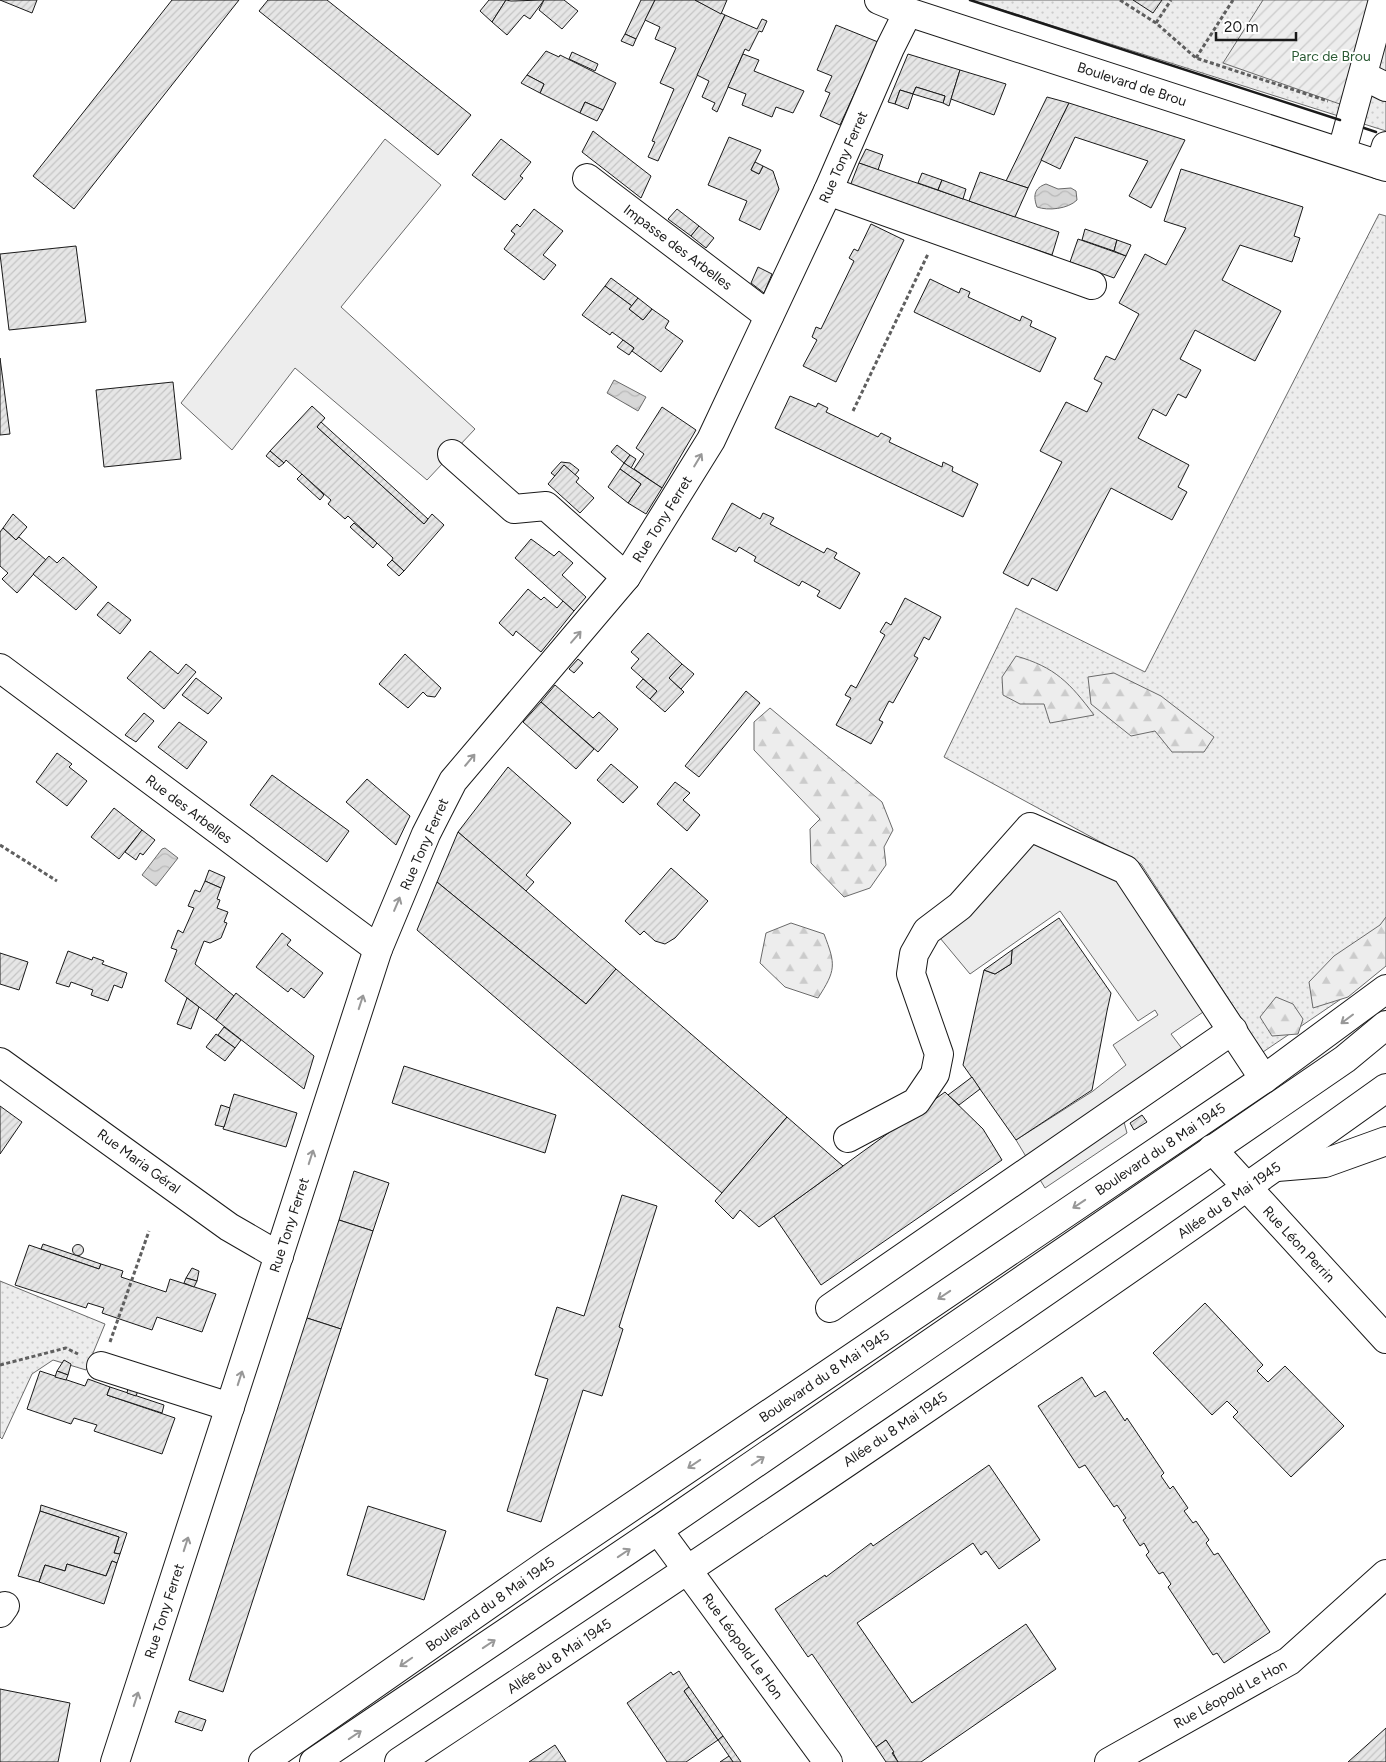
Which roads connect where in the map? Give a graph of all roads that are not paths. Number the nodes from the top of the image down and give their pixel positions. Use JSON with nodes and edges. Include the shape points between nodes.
{"nodes":[{"id":1,"x":879,"y":0,"type":"edge"},
{"id":2,"x":1383,"y":0,"type":"edge"},
{"id":3,"x":908,"y":12,"type":"junction"},
{"id":4,"x":1375,"y":82,"type":"edge"},
{"id":5,"x":1342,"y":152,"type":"junction"},
{"id":6,"x":1384,"y":159,"type":"edge"},
{"id":7,"x":587,"y":178,"type":"dead end"},
{"id":8,"x":828,"y":191,"type":"junction"},
{"id":9,"x":1092,"y":285,"type":"dead end"},
{"id":10,"x":769,"y":316,"type":"junction"},
{"id":11,"x":452,"y":454,"type":"dead end"},
{"id":12,"x":626,"y":577,"type":"junction"},
{"id":13,"x":0,"y":668,"type":"edge"},
{"id":14,"x":378,"y":949,"type":"junction"},
{"id":15,"x":1386,"y":989,"type":"edge"},
{"id":16,"x":1386,"y":1025,"type":"edge"},
{"id":17,"x":1234,"y":1030,"type":"junction"},
{"id":18,"x":0,"y":1062,"type":"edge"},
{"id":19,"x":1264,"y":1079,"type":"junction"},
{"id":20,"x":1386,"y":1088,"type":"edge"},
{"id":21,"x":848,"y":1138,"type":"dead end"},
{"id":22,"x":1386,"y":1140,"type":"edge"},
{"id":23,"x":1212,"y":1150,"type":"junction"},
{"id":24,"x":1276,"y":1167,"type":"junction"},
{"id":25,"x":1247,"y":1188,"type":"junction"},
{"id":26,"x":279,"y":1256,"type":"junction"},
{"id":27,"x":830,"y":1308,"type":"dead end"},
{"id":28,"x":1386,"y":1339,"type":"edge"},
{"id":29,"x":101,"y":1366,"type":"road end"},
{"id":30,"x":230,"y":1407,"type":"junction"},
{"id":31,"x":658,"y":1530,"type":"junction"},
{"id":32,"x":687,"y":1571,"type":"junction"},
{"id":33,"x":1386,"y":1574,"type":"edge"},
{"id":34,"x":124,"y":1734,"type":"junction"},
{"id":35,"x":115,"y":1762,"type":"edge"},
{"id":36,"x":136,"y":1762,"type":"edge"},
{"id":37,"x":263,"y":1762,"type":"edge"},
{"id":38,"x":314,"y":1762,"type":"edge"},
{"id":39,"x":398,"y":1762,"type":"edge"},
{"id":40,"x":828,"y":1762,"type":"edge"},
{"id":41,"x":1109,"y":1762,"type":"edge"}],
"edges":[{"from":1,"to":3,"type":"street","name":"Boulevard de Brou"},
{"from":2,"to":4,"type":"street"},
{"from":3,"to":5,"type":"street","name":"Boulevard de Brou"},
{"from":3,"to":8,"type":"street","name":"Rue Tony Ferret"},
{"from":4,"to":5,"type":"street","via":[[1355,110]]},
{"from":5,"to":6,"type":"street","name":"Boulevard de Brou"},
{"from":7,"to":10,"type":"street","name":"Impasse des Arbelles"},
{"from":8,"to":9,"type":"street"},
{"from":8,"to":10,"type":"street","name":"Rue Tony Ferret"},
{"from":12,"to":10,"type":"street","name":"Rue Tony Ferret","one_way":true,"via":[[711,440]]},
{"from":11,"to":12,"type":"street","via":[[514,509],[546,506]]},
{"from":14,"to":12,"type":"street","name":"Rue Tony Ferret","one_way":true,"via":[[426,834],[453,781]]},
{"from":13,"to":14,"type":"street","name":"Rue des Arbelles"},
{"from":26,"to":14,"type":"street","name":"Rue Tony Ferret","one_way":true},
{"from":15,"to":19,"type":"street","name":"Boulevard du 8 Mai 1945","one_way":true},
{"from":16,"to":23,"type":"street","via":[[1345,1059]]},
{"from":17,"to":19,"type":"street"},
{"from":17,"to":21,"type":"street","via":[[1126,870],[1030,827],[960,906],[927,931],[914,954],[911,974],[939,1054],[935,1074],[916,1102]]},
{"from":17,"to":27,"type":"street"},
{"from":18,"to":26,"type":"street","name":"Rue Maria Géral","via":[[229,1227]]},
{"from":19,"to":37,"type":"street","name":"Boulevard du 8 Mai 1945","one_way":true,"via":[[863,1339]]},
{"from":20,"to":24,"type":"street","name":"Allée du 8 Mai 1945"},
{"from":22,"to":24,"type":"street","via":[[1325,1163]]},
{"from":23,"to":25,"type":"street","name":"Rue Léon Perrin"},
{"from":31,"to":23,"type":"street","one_way":true},
{"from":24,"to":25,"type":"street","name":"Allée du 8 Mai 1945"},
{"from":25,"to":28,"type":"street","name":"Rue Léon Perrin"},
{"from":25,"to":32,"type":"street","name":"Allée du 8 Mai 1945"},
{"from":30,"to":26,"type":"street","name":"Rue Tony Ferret","one_way":true},
{"from":29,"to":30,"type":"street"},
{"from":34,"to":30,"type":"street","name":"Rue Tony Ferret","one_way":true},
{"from":31,"to":32,"type":"street","name":"Rue Léopold Le Hon"},
{"from":38,"to":31,"type":"street","one_way":true},
{"from":32,"to":39,"type":"street","name":"Allée du 8 Mai 1945"},
{"from":32,"to":40,"type":"street","name":"Rue Léopold Le Hon"},
{"from":33,"to":41,"type":"street","name":"Rue Léopold Le Hon","via":[[1289,1661]]},
{"from":34,"to":35,"type":"street","name":"Rue Tony Ferret"},
{"from":34,"to":36,"type":"street","via":[[128,1750]]}]}
